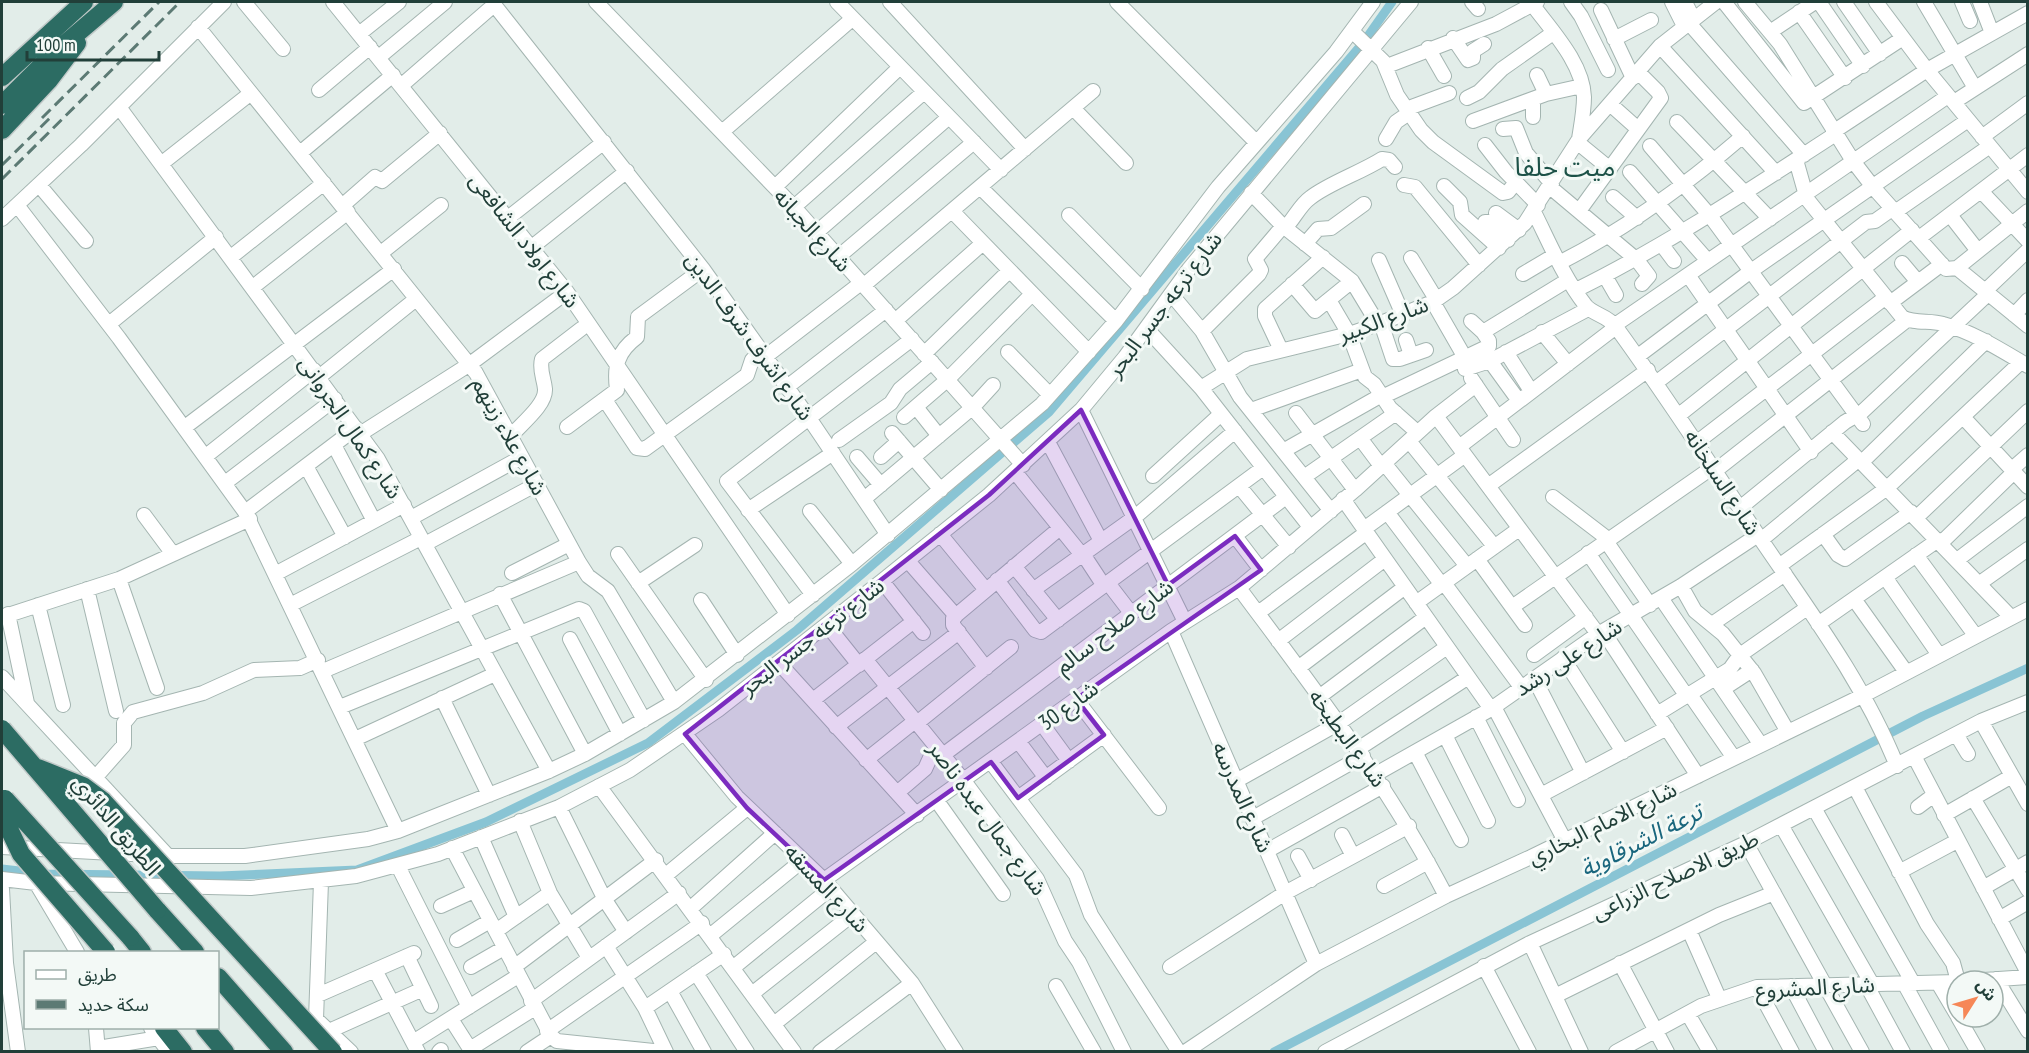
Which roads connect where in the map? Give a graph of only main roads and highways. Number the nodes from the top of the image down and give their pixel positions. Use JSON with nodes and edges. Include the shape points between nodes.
{"nodes":[{"id":1,"x":84,"y":2,"type":"edge"},
{"id":2,"x":114,"y":2,"type":"edge"},
{"id":3,"x":95,"y":17,"type":"junction"},
{"id":4,"x":2,"y":77,"type":"edge"},
{"id":5,"x":2,"y":105,"type":"edge"},
{"id":6,"x":2,"y":130,"type":"edge"},
{"id":7,"x":2,"y":729,"type":"edge"},
{"id":8,"x":38,"y":768,"type":"junction"},
{"id":9,"x":3,"y":797,"type":"edge"},
{"id":10,"x":105,"y":951,"type":"edge"},
{"id":11,"x":141,"y":951,"type":"edge"},
{"id":12,"x":194,"y":951,"type":"edge"},
{"id":13,"x":219,"y":978,"type":"edge"},
{"id":14,"x":206,"y":1029,"type":"edge"},
{"id":15,"x":207,"y":1029,"type":"edge"},
{"id":16,"x":158,"y":1031,"type":"edge"},
{"id":17,"x":280,"y":1048,"type":"edge"},
{"id":18,"x":183,"y":1052,"type":"edge"},
{"id":19,"x":218,"y":1052,"type":"edge"},
{"id":20,"x":225,"y":1052,"type":"edge"},
{"id":21,"x":298,"y":1052,"type":"edge"},
{"id":22,"x":333,"y":1052,"type":"edge"}],
"edges":[{"from":1,"to":4,"type":"highway"},
{"from":2,"to":3,"type":"highway"},
{"from":3,"to":5,"type":"highway"},
{"from":3,"to":6,"type":"highway","via":[[59,68]]},
{"from":7,"to":8,"type":"highway","name":"الطريق الدائري","bridge":true},
{"from":8,"to":12,"type":"highway","name":"الطريق الدائري","bridge":true},
{"from":8,"to":22,"type":"highway","bridge":true,"via":[[83,786],[103,801]]},
{"from":9,"to":10,"type":"highway","bridge":true,"via":[[10,831],[21,854]]},
{"from":9,"to":11,"type":"highway","bridge":true},
{"from":13,"to":17,"type":"highway"},
{"from":14,"to":19,"type":"highway"},
{"from":15,"to":20,"type":"highway"},
{"from":16,"to":18,"type":"highway"},
{"from":17,"to":21,"type":"highway"}]}
